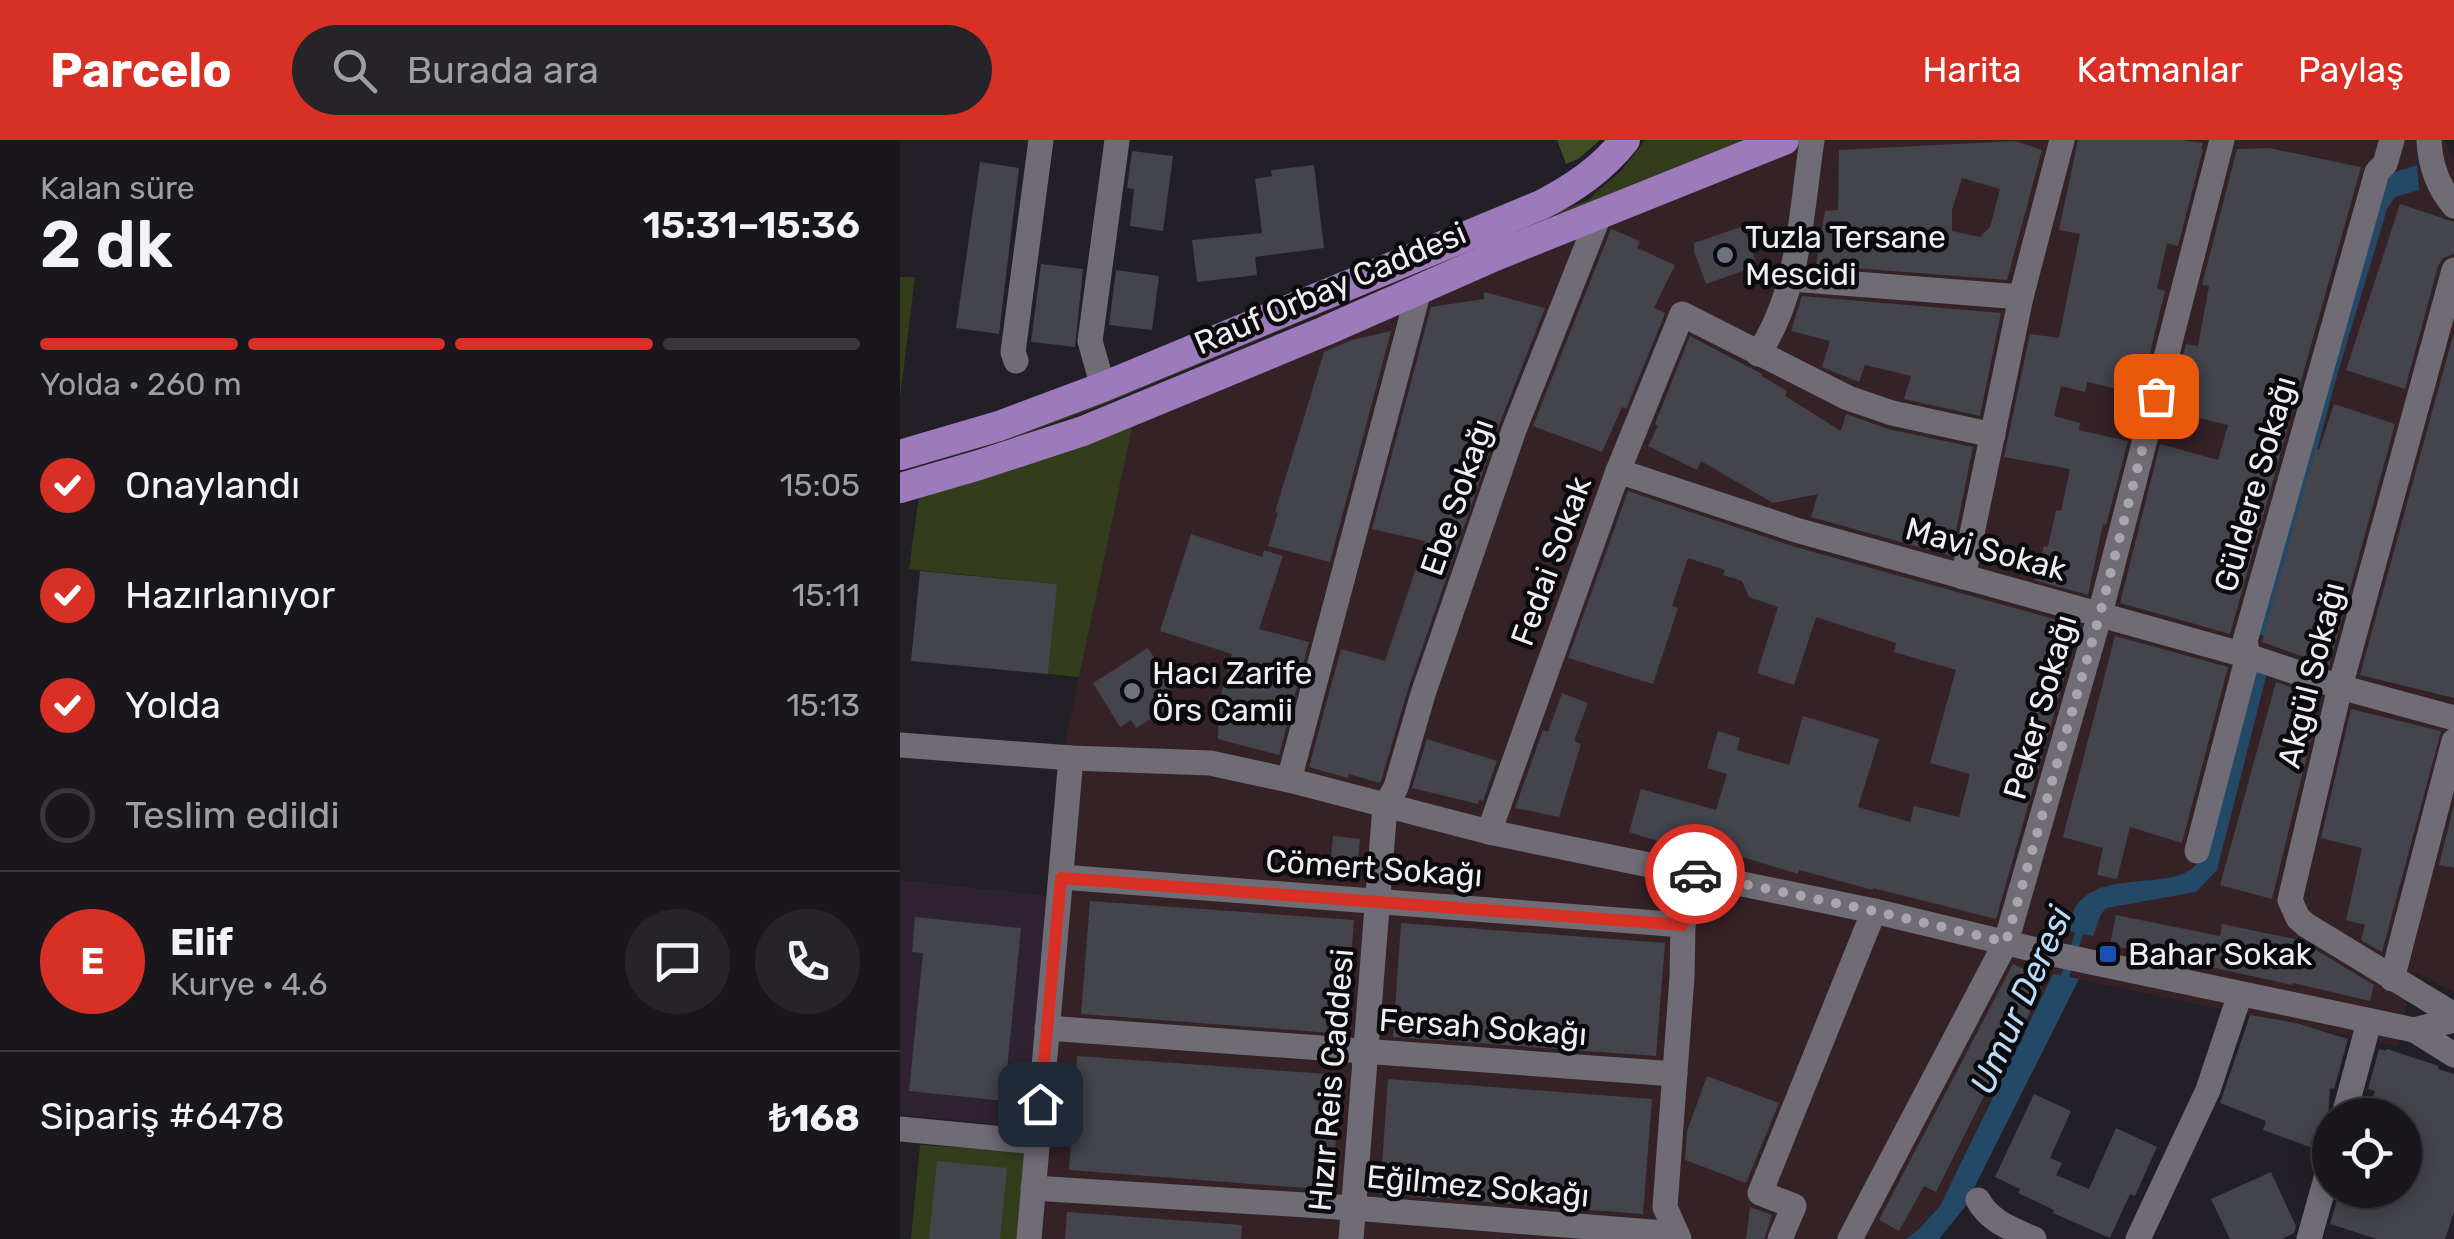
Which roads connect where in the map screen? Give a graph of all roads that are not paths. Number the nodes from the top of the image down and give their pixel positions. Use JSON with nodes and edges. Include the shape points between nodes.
{"nodes":[{"id":1,"x":1041,"y":140,"type":"edge"},
{"id":2,"x":1118,"y":140,"type":"edge"},
{"id":3,"x":1625,"y":140,"type":"edge"},
{"id":4,"x":1784,"y":140,"type":"edge"},
{"id":5,"x":1812,"y":140,"type":"edge"},
{"id":6,"x":2062,"y":140,"type":"edge"},
{"id":7,"x":2222,"y":140,"type":"edge"},
{"id":8,"x":2392,"y":140,"type":"edge"},
{"id":9,"x":2428,"y":140,"type":"edge"},
{"id":10,"x":2454,"y":206,"type":"edge"},
{"id":11,"x":1600,"y":214,"type":"junction"},
{"id":12,"x":2454,"y":270,"type":"edge"},
{"id":13,"x":1791,"y":279,"type":"junction"},
{"id":14,"x":1419,"y":290,"type":"junction"},
{"id":15,"x":2020,"y":297,"type":"junction"},
{"id":16,"x":1758,"y":354,"type":"junction"},
{"id":17,"x":1016,"y":361,"type":"dead end"},
{"id":18,"x":1103,"y":388,"type":"junction"},
{"id":19,"x":1993,"y":435,"type":"junction"},
{"id":20,"x":900,"y":455,"type":"edge"},
{"id":21,"x":1618,"y":471,"type":"junction"},
{"id":22,"x":900,"y":488,"type":"edge"},
{"id":23,"x":1963,"y":577,"type":"junction"},
{"id":24,"x":2100,"y":614,"type":"junction"},
{"id":25,"x":2248,"y":656,"type":"junction"},
{"id":26,"x":2340,"y":688,"type":"junction"},
{"id":27,"x":2454,"y":718,"type":"edge"},
{"id":28,"x":2454,"y":741,"type":"edge"},
{"id":29,"x":900,"y":745,"type":"edge"},
{"id":30,"x":1071,"y":758,"type":"junction"},
{"id":31,"x":1289,"y":780,"type":"junction"},
{"id":32,"x":1386,"y":806,"type":"junction"},
{"id":33,"x":1489,"y":832,"type":"junction"},
{"id":34,"x":2197,"y":851,"type":"dead end"},
{"id":35,"x":1696,"y":874,"type":"junction"},
{"id":36,"x":1061,"y":878,"type":"junction"},
{"id":37,"x":1378,"y":900,"type":"junction"},
{"id":38,"x":1874,"y":911,"type":"junction"},
{"id":39,"x":1682,"y":925,"type":"junction"},
{"id":40,"x":2006,"y":942,"type":"junction"},
{"id":41,"x":2392,"y":979,"type":"junction"},
{"id":42,"x":2240,"y":994,"type":"junction"},
{"id":43,"x":2454,"y":1018,"type":"edge"},
{"id":44,"x":2369,"y":1022,"type":"junction"},
{"id":45,"x":1047,"y":1028,"type":"junction"},
{"id":46,"x":2414,"y":1030,"type":"junction"},
{"id":47,"x":1366,"y":1051,"type":"junction"},
{"id":48,"x":2454,"y":1055,"type":"edge"},
{"id":49,"x":1674,"y":1074,"type":"junction"},
{"id":50,"x":2349,"y":1098,"type":"edge"},
{"id":51,"x":900,"y":1129,"type":"edge"},
{"id":52,"x":1037,"y":1142,"type":"junction"},
{"id":53,"x":1033,"y":1188,"type":"junction"},
{"id":54,"x":1978,"y":1200,"type":"dead end"},
{"id":55,"x":1354,"y":1208,"type":"junction"},
{"id":56,"x":2318,"y":1208,"type":"edge"},
{"id":57,"x":1678,"y":1237,"type":"edge"},
{"id":58,"x":1029,"y":1239,"type":"edge"},
{"id":59,"x":1351,"y":1239,"type":"edge"},
{"id":60,"x":1780,"y":1239,"type":"edge"},
{"id":61,"x":1850,"y":1239,"type":"edge"},
{"id":62,"x":2034,"y":1239,"type":"edge"},
{"id":63,"x":2138,"y":1239,"type":"edge"},
{"id":64,"x":2309,"y":1239,"type":"edge"}],
"edges":[{"from":1,"to":17,"type":"street"},
{"from":2,"to":18,"type":"street","via":[[1090,341]]},
{"from":3,"to":18,"type":"main road","name":"Rauf Orbay Caddesi","via":[[1584,180],[1541,205]]},
{"from":4,"to":11,"type":"main road","name":"Rauf Orbay Caddesi"},
{"from":5,"to":13,"type":"street"},
{"from":6,"to":15,"type":"street"},
{"from":7,"to":24,"type":"street","name":"Peker Sokağı"},
{"from":8,"to":25,"type":"street","name":"Güldere Sokağı","via":[[2377,172],[2245,641]]},
{"from":9,"to":10,"type":"street","via":[[2434,172]]},
{"from":11,"to":14,"type":"main road","name":"Rauf Orbay Caddesi"},
{"from":11,"to":32,"type":"street","name":"Ebe Sokağı","via":[[1514,430]]},
{"from":12,"to":26,"type":"street","name":"Akgül Sokağı"},
{"from":13,"to":15,"type":"street"},
{"from":13,"to":16,"type":"street"},
{"from":14,"to":22,"type":"main road","name":"Rauf Orbay Caddesi","via":[[1082,430]]},
{"from":14,"to":31,"type":"street"},
{"from":15,"to":19,"type":"street"},
{"from":16,"to":19,"type":"street","via":[[1871,407]]},
{"from":16,"to":21,"type":"street","name":"Fedai Sokak","via":[[1682,314]]},
{"from":18,"to":20,"type":"main road","name":"Rauf Orbay Caddesi"},
{"from":19,"to":23,"type":"street"},
{"from":21,"to":23,"type":"street","name":"Mavi Sokak"},
{"from":21,"to":33,"type":"street","name":"Fedai Sokak"},
{"from":23,"to":24,"type":"street","name":"Mavi Sokak"},
{"from":24,"to":25,"type":"street","name":"Mavi Sokak"},
{"from":24,"to":40,"type":"street","name":"Peker Sokağı"},
{"from":25,"to":26,"type":"street","name":"Mavi Sokak"},
{"from":25,"to":34,"type":"street","name":"Güldere Sokağı"},
{"from":26,"to":27,"type":"street","name":"Mavi Sokak"},
{"from":26,"to":41,"type":"street","name":"Akgül Sokağı","via":[[2290,900],[2306,925]]},
{"from":28,"to":41,"type":"street"},
{"from":29,"to":30,"type":"street"},
{"from":30,"to":31,"type":"street","via":[[1210,763]]},
{"from":30,"to":36,"type":"street"},
{"from":31,"to":32,"type":"street"},
{"from":32,"to":33,"type":"street"},
{"from":32,"to":37,"type":"street","name":"Hızır Reis Caddesi"},
{"from":33,"to":35,"type":"street"},
{"from":35,"to":38,"type":"street"},
{"from":35,"to":39,"type":"street"},
{"from":36,"to":37,"type":"street","name":"Cömert Sokağı"},
{"from":36,"to":45,"type":"street"},
{"from":37,"to":39,"type":"street","name":"Cömert Sokağı"},
{"from":37,"to":47,"type":"street","name":"Hızır Reis Caddesi"},
{"from":38,"to":40,"type":"street"},
{"from":38,"to":60,"type":"street","via":[[1760,1193],[1794,1206]]},
{"from":39,"to":49,"type":"street"},
{"from":40,"to":42,"type":"street"},
{"from":40,"to":61,"type":"street","name":"Peker Sokağı"},
{"from":41,"to":43,"type":"street","name":"Akgül Sokağı"},
{"from":42,"to":44,"type":"street"},
{"from":42,"to":63,"type":"street","via":[[2208,1090]]},
{"from":43,"to":46,"type":"street"},
{"from":44,"to":46,"type":"street"},
{"from":44,"to":50,"type":"street"},
{"from":45,"to":47,"type":"street","name":"Fersah Sokağı"},
{"from":45,"to":52,"type":"street"},
{"from":46,"to":48,"type":"street"},
{"from":47,"to":49,"type":"street","name":"Fersah Sokağı"},
{"from":47,"to":55,"type":"street","name":"Hızır Reis Caddesi"},
{"from":49,"to":57,"type":"street","via":[[1665,1207]]},
{"from":51,"to":52,"type":"street"},
{"from":52,"to":53,"type":"street"},
{"from":53,"to":55,"type":"street","name":"Eğilmez Sokağı"},
{"from":53,"to":58,"type":"street"},
{"from":54,"to":62,"type":"street","via":[[1985,1213]]},
{"from":55,"to":57,"type":"street","name":"Eğilmez Sokağı"},
{"from":55,"to":59,"type":"street","name":"Hızır Reis Caddesi"},
{"from":56,"to":64,"type":"street"}]}
